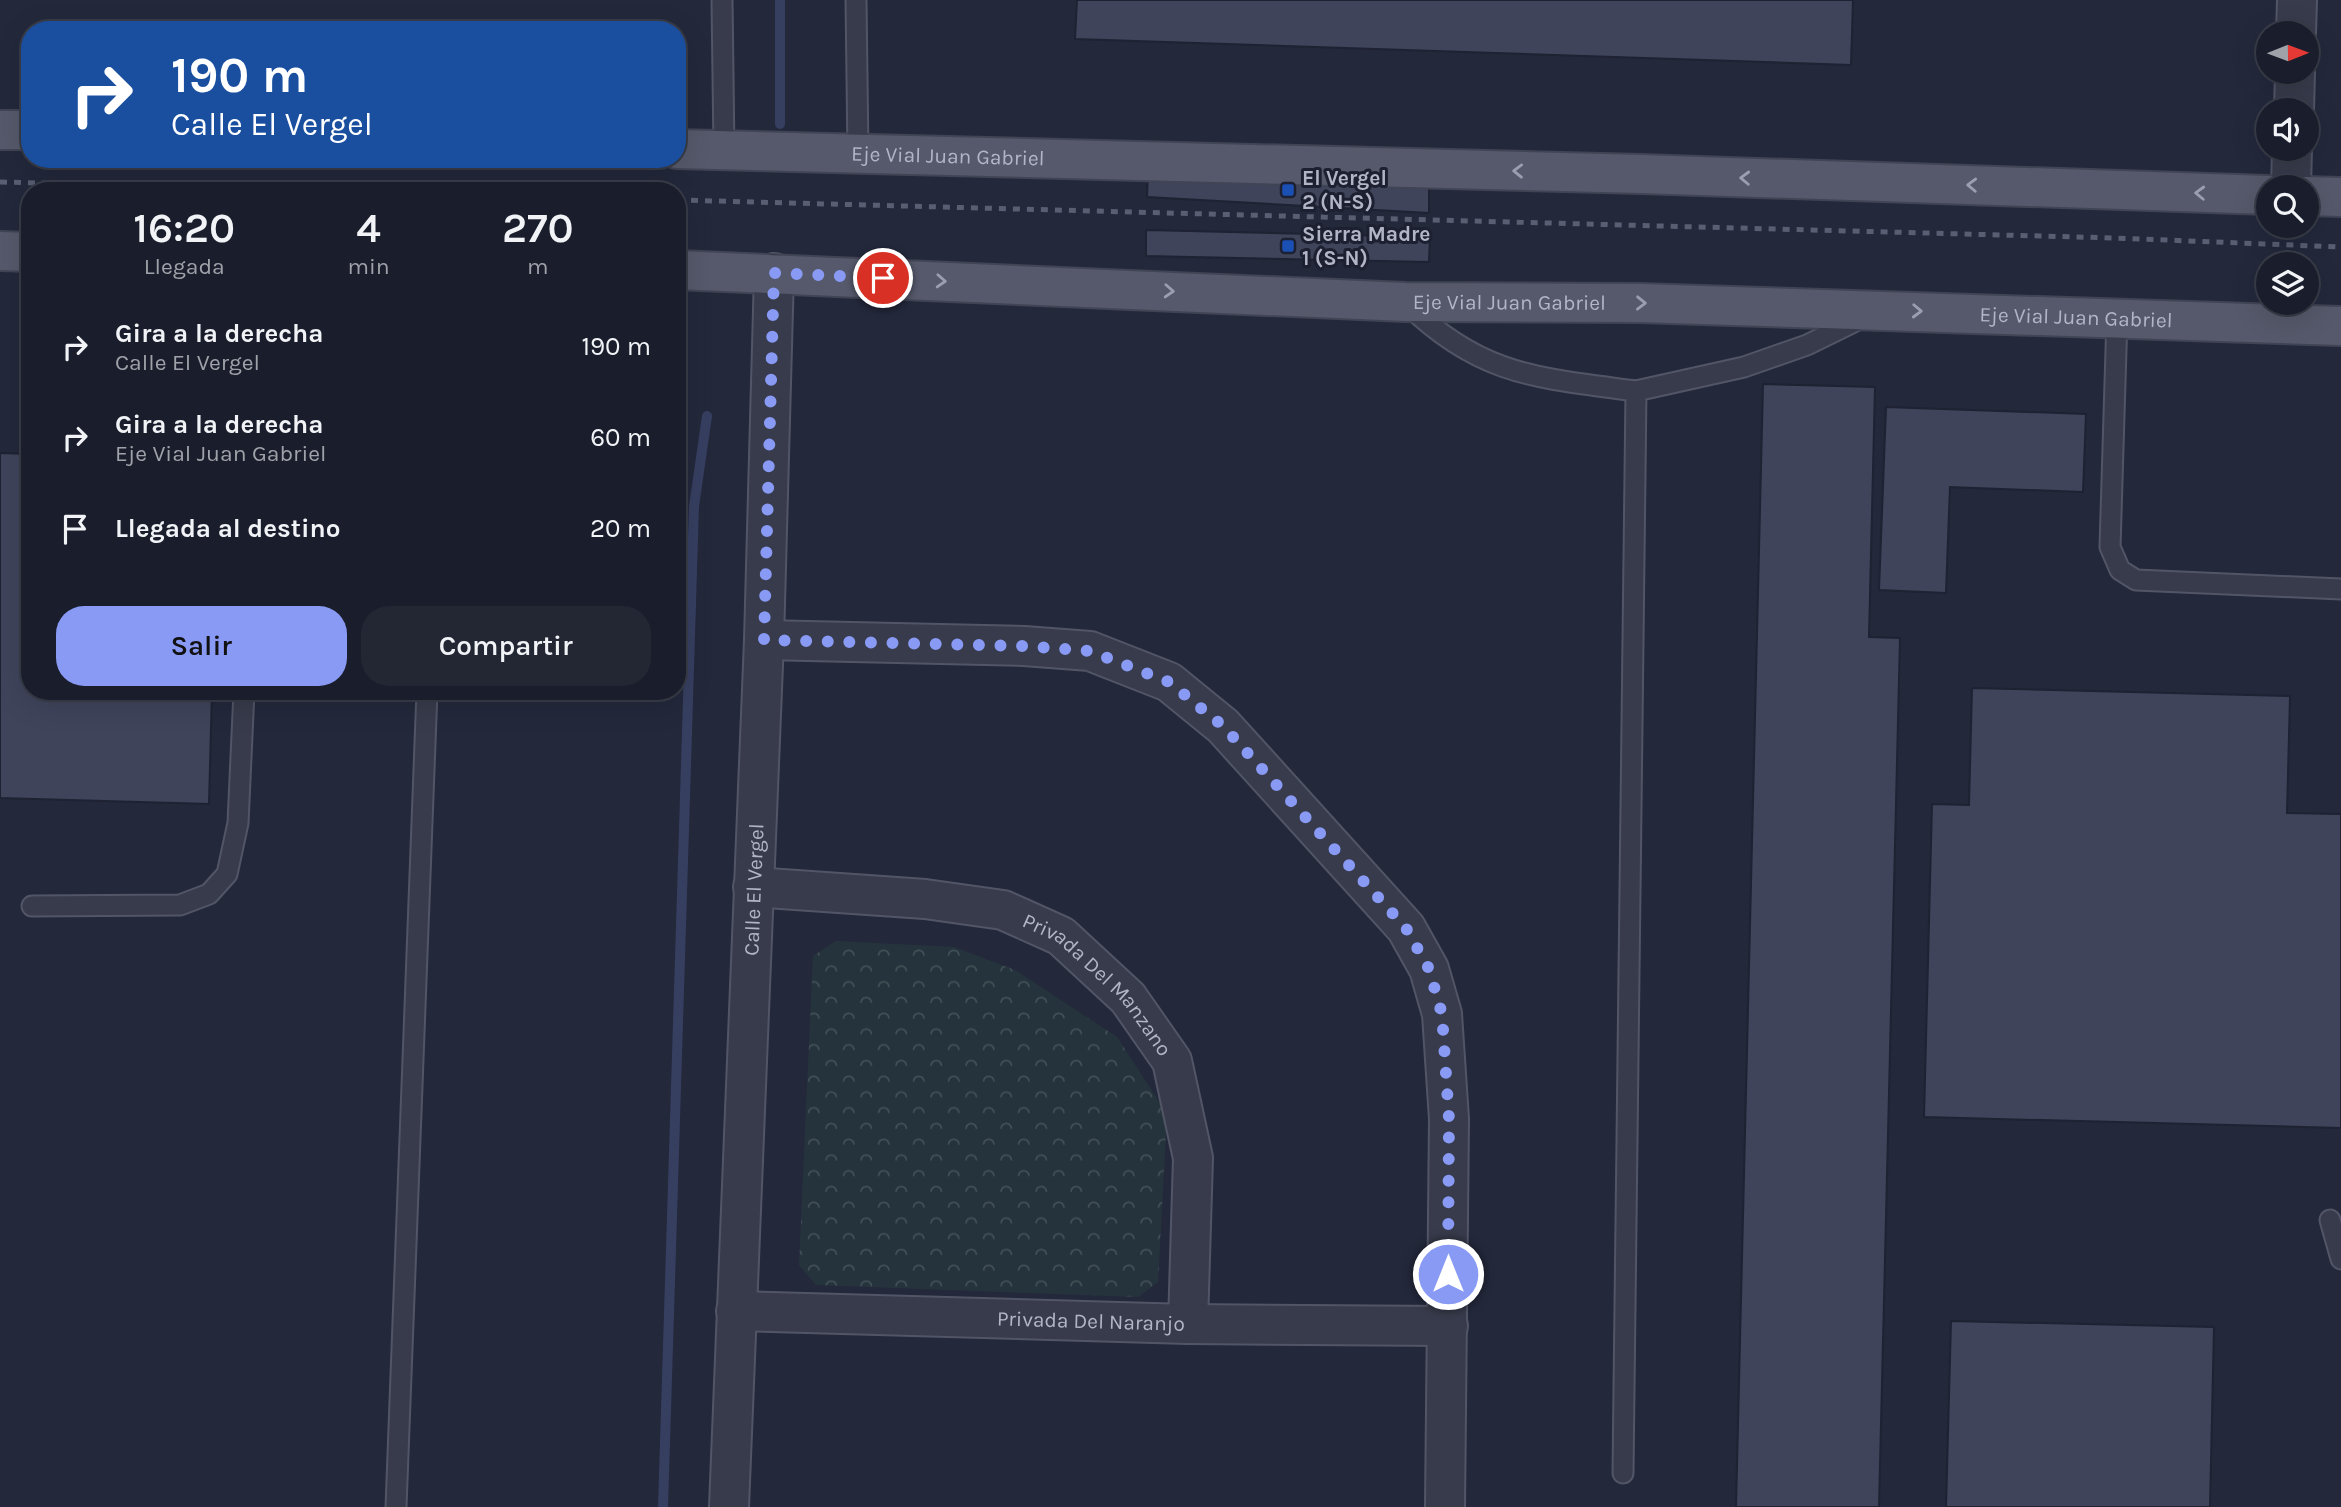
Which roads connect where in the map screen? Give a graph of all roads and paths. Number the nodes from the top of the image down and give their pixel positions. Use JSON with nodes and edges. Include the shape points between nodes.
{"nodes":[{"id":1,"x":722,"y":0,"type":"edge"},
{"id":2,"x":856,"y":0,"type":"edge"},
{"id":3,"x":2297,"y":0,"type":"edge"},
{"id":4,"x":2296,"y":21,"type":"edge"},
{"id":5,"x":0,"y":130,"type":"edge"},
{"id":6,"x":21,"y":131,"type":"edge"},
{"id":7,"x":686,"y":149,"type":"edge"},
{"id":8,"x":724,"y":150,"type":"junction"},
{"id":9,"x":858,"y":154,"type":"junction"},
{"id":10,"x":2256,"y":195,"type":"edge"},
{"id":11,"x":2319,"y":196,"type":"edge"},
{"id":12,"x":2341,"y":197,"type":"edge"},
{"id":13,"x":0,"y":251,"type":"edge"},
{"id":14,"x":21,"y":252,"type":"edge"},
{"id":15,"x":686,"y":270,"type":"edge"},
{"id":16,"x":774,"y":273,"type":"junction"},
{"id":17,"x":1405,"y":302,"type":"junction"},
{"id":18,"x":1879,"y":310,"type":"junction"},
{"id":19,"x":2117,"y":317,"type":"junction"},
{"id":20,"x":2341,"y":327,"type":"edge"},
{"id":21,"x":1636,"y":391,"type":"junction"},
{"id":22,"x":2341,"y":589,"type":"edge"},
{"id":23,"x":764,"y":640,"type":"junction"},
{"id":24,"x":244,"y":700,"type":"edge"},
{"id":25,"x":427,"y":700,"type":"edge"},
{"id":26,"x":753,"y":887,"type":"junction"},
{"id":27,"x":32,"y":906,"type":"dead end"},
{"id":28,"x":2330,"y":1220,"type":"dead end"},
{"id":29,"x":2341,"y":1259,"type":"edge"},
{"id":30,"x":736,"y":1311,"type":"junction"},
{"id":31,"x":1188,"y":1324,"type":"junction"},
{"id":32,"x":1448,"y":1326,"type":"junction"},
{"id":33,"x":1623,"y":1474,"type":"dead end"},
{"id":34,"x":396,"y":1507,"type":"edge"},
{"id":35,"x":729,"y":1507,"type":"edge"},
{"id":36,"x":1445,"y":1507,"type":"edge"}],
"edges":[{"from":1,"to":8,"type":"lane"},
{"from":2,"to":9,"type":"lane"},
{"from":3,"to":4,"type":"street"},
{"from":5,"to":6,"type":"main road"},
{"from":7,"to":8,"type":"main road","name":"Eje Vial Juan Gabriel"},
{"from":8,"to":9,"type":"main road","name":"Eje Vial Juan Gabriel"},
{"from":10,"to":9,"type":"main road","name":"Eje Vial Juan Gabriel","one_way":true},
{"from":11,"to":12,"type":"main road"},
{"from":13,"to":14,"type":"main road"},
{"from":15,"to":16,"type":"main road","name":"Eje Vial Juan Gabriel"},
{"from":16,"to":17,"type":"main road","name":"Eje Vial Juan Gabriel","one_way":true},
{"from":16,"to":23,"type":"street","name":"Calle El Vergel"},
{"from":17,"to":18,"type":"main road","name":"Eje Vial Juan Gabriel","one_way":true},
{"from":17,"to":21,"type":"lane","via":[[1434,330],[1479,359],[1558,381]]},
{"from":18,"to":19,"type":"main road","name":"Eje Vial Juan Gabriel","one_way":true},
{"from":18,"to":21,"type":"lane","via":[[1807,345],[1744,367]]},
{"from":19,"to":20,"type":"main road","name":"Eje Vial Juan Gabriel"},
{"from":19,"to":22,"type":"lane","via":[[2110,547],[2120,570],[2136,580]]},
{"from":21,"to":33,"type":"lane"},
{"from":23,"to":26,"type":"street","name":"Calle El Vergel"},
{"from":23,"to":32,"type":"street","via":[[1090,651],[1169,682],[1223,726],[1406,928],[1429,969],[1442,1014],[1449,1119]]},
{"from":24,"to":27,"type":"lane","via":[[238,822],[227,874],[209,894],[180,905]]},
{"from":25,"to":34,"type":"lane"},
{"from":26,"to":30,"type":"street","name":"Calle El Vergel"},
{"from":26,"to":31,"type":"street","name":"Privada Del Manzano","via":[[925,899],[1003,910],[1061,936],[1128,998],[1172,1061],[1193,1158]]},
{"from":28,"to":29,"type":"lane"},
{"from":30,"to":31,"type":"street","name":"Privada Del Naranjo"},
{"from":30,"to":35,"type":"street","name":"Calle El Vergel"},
{"from":31,"to":32,"type":"street","name":"Privada Del Naranjo"},
{"from":32,"to":36,"type":"street"}]}
